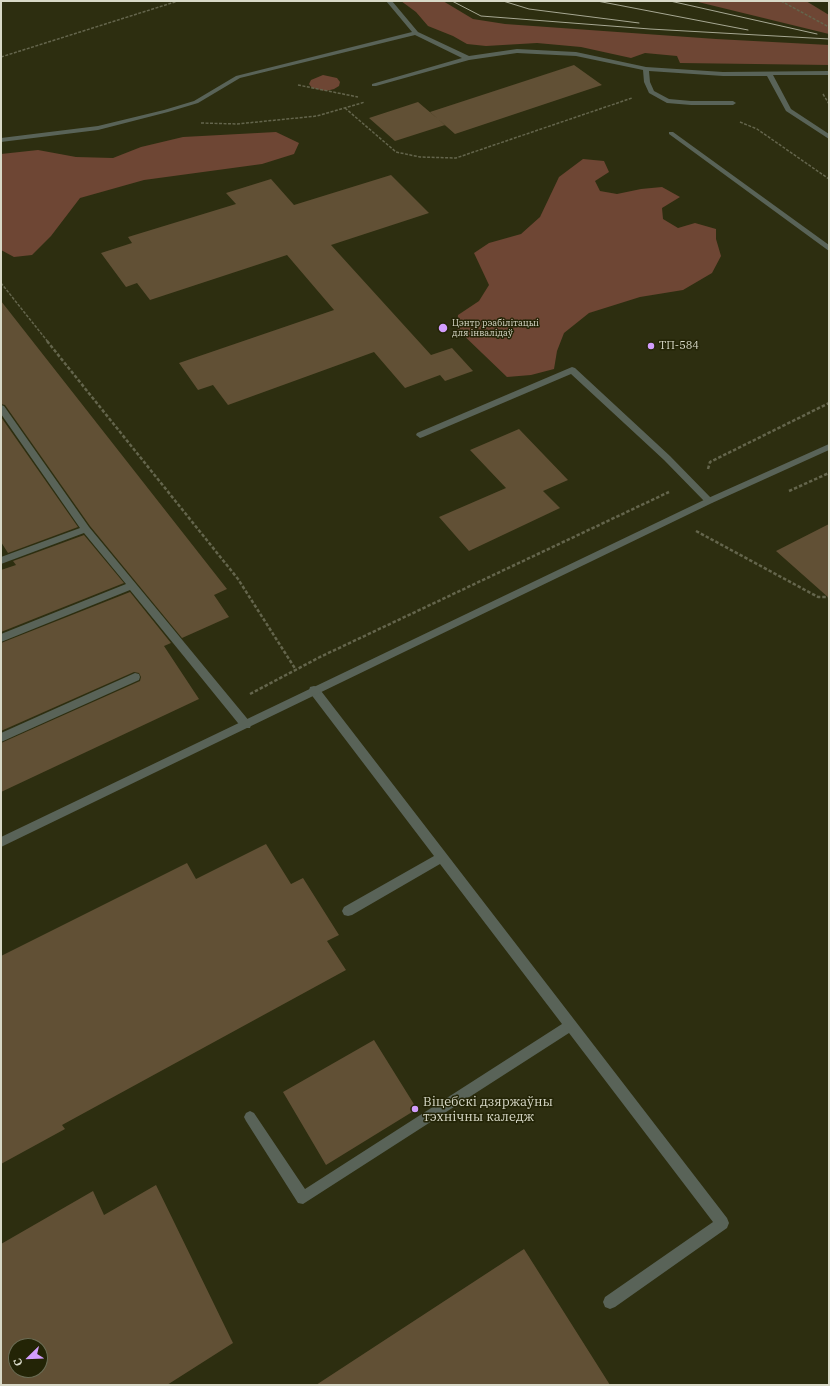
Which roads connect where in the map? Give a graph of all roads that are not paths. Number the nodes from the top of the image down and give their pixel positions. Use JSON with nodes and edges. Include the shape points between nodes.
{"nodes":[{"id":1,"x":389,"y":1,"type":"edge"},
{"id":2,"x":416,"y":33,"type":"junction"},
{"id":3,"x":468,"y":58,"type":"junction"},
{"id":4,"x":646,"y":69,"type":"junction"},
{"id":5,"x":829,"y":73,"type":"edge"},
{"id":6,"x":770,"y":75,"type":"junction"},
{"id":7,"x":374,"y":85,"type":"dead end"},
{"id":8,"x":733,"y":103,"type":"dead end"},
{"id":9,"x":671,"y":133,"type":"dead end"},
{"id":10,"x":829,"y":137,"type":"edge"},
{"id":11,"x":1,"y":140,"type":"edge"},
{"id":12,"x":829,"y":249,"type":"edge"},
{"id":13,"x":1,"y":408,"type":"edge"},
{"id":14,"x":420,"y":435,"type":"dead end"},
{"id":15,"x":829,"y":447,"type":"edge"},
{"id":16,"x":709,"y":500,"type":"junction"},
{"id":17,"x":86,"y":529,"type":"junction"},
{"id":18,"x":1,"y":561,"type":"edge"},
{"id":19,"x":133,"y":585,"type":"junction"},
{"id":20,"x":1,"y":638,"type":"edge"},
{"id":21,"x":135,"y":677,"type":"dead end"},
{"id":22,"x":314,"y":690,"type":"junction"},
{"id":23,"x":246,"y":725,"type":"junction"},
{"id":24,"x":1,"y":738,"type":"edge"},
{"id":25,"x":1,"y":842,"type":"edge"},
{"id":26,"x":442,"y":857,"type":"junction"},
{"id":27,"x":348,"y":911,"type":"dead end"},
{"id":28,"x":571,"y":1025,"type":"junction"},
{"id":29,"x":250,"y":1117,"type":"dead end"},
{"id":30,"x":610,"y":1302,"type":"dead end"}],
"edges":[{"from":1,"to":2,"type":"street"},
{"from":2,"to":3,"type":"street"},
{"from":2,"to":11,"type":"street","via":[[238,76],[196,102],[166,111],[98,128]]},
{"from":3,"to":4,"type":"street","via":[[517,51],[576,54]]},
{"from":3,"to":7,"type":"street"},
{"from":4,"to":6,"type":"street"},
{"from":4,"to":8,"type":"street","via":[[651,92],[667,101]]},
{"from":5,"to":6,"type":"street"},
{"from":6,"to":10,"type":"street","via":[[788,110]]},
{"from":9,"to":12,"type":"street"},
{"from":13,"to":17,"type":"street"},
{"from":14,"to":16,"type":"street","via":[[572,370]]},
{"from":15,"to":16,"type":"street"},
{"from":16,"to":22,"type":"street"},
{"from":17,"to":18,"type":"street"},
{"from":17,"to":19,"type":"street"},
{"from":19,"to":20,"type":"street"},
{"from":19,"to":23,"type":"street"},
{"from":21,"to":24,"type":"street"},
{"from":22,"to":23,"type":"street"},
{"from":22,"to":26,"type":"street"},
{"from":23,"to":25,"type":"street"},
{"from":26,"to":27,"type":"street"},
{"from":26,"to":28,"type":"street"},
{"from":28,"to":29,"type":"street","via":[[303,1198]]},
{"from":28,"to":30,"type":"street","via":[[722,1223]]}]}
